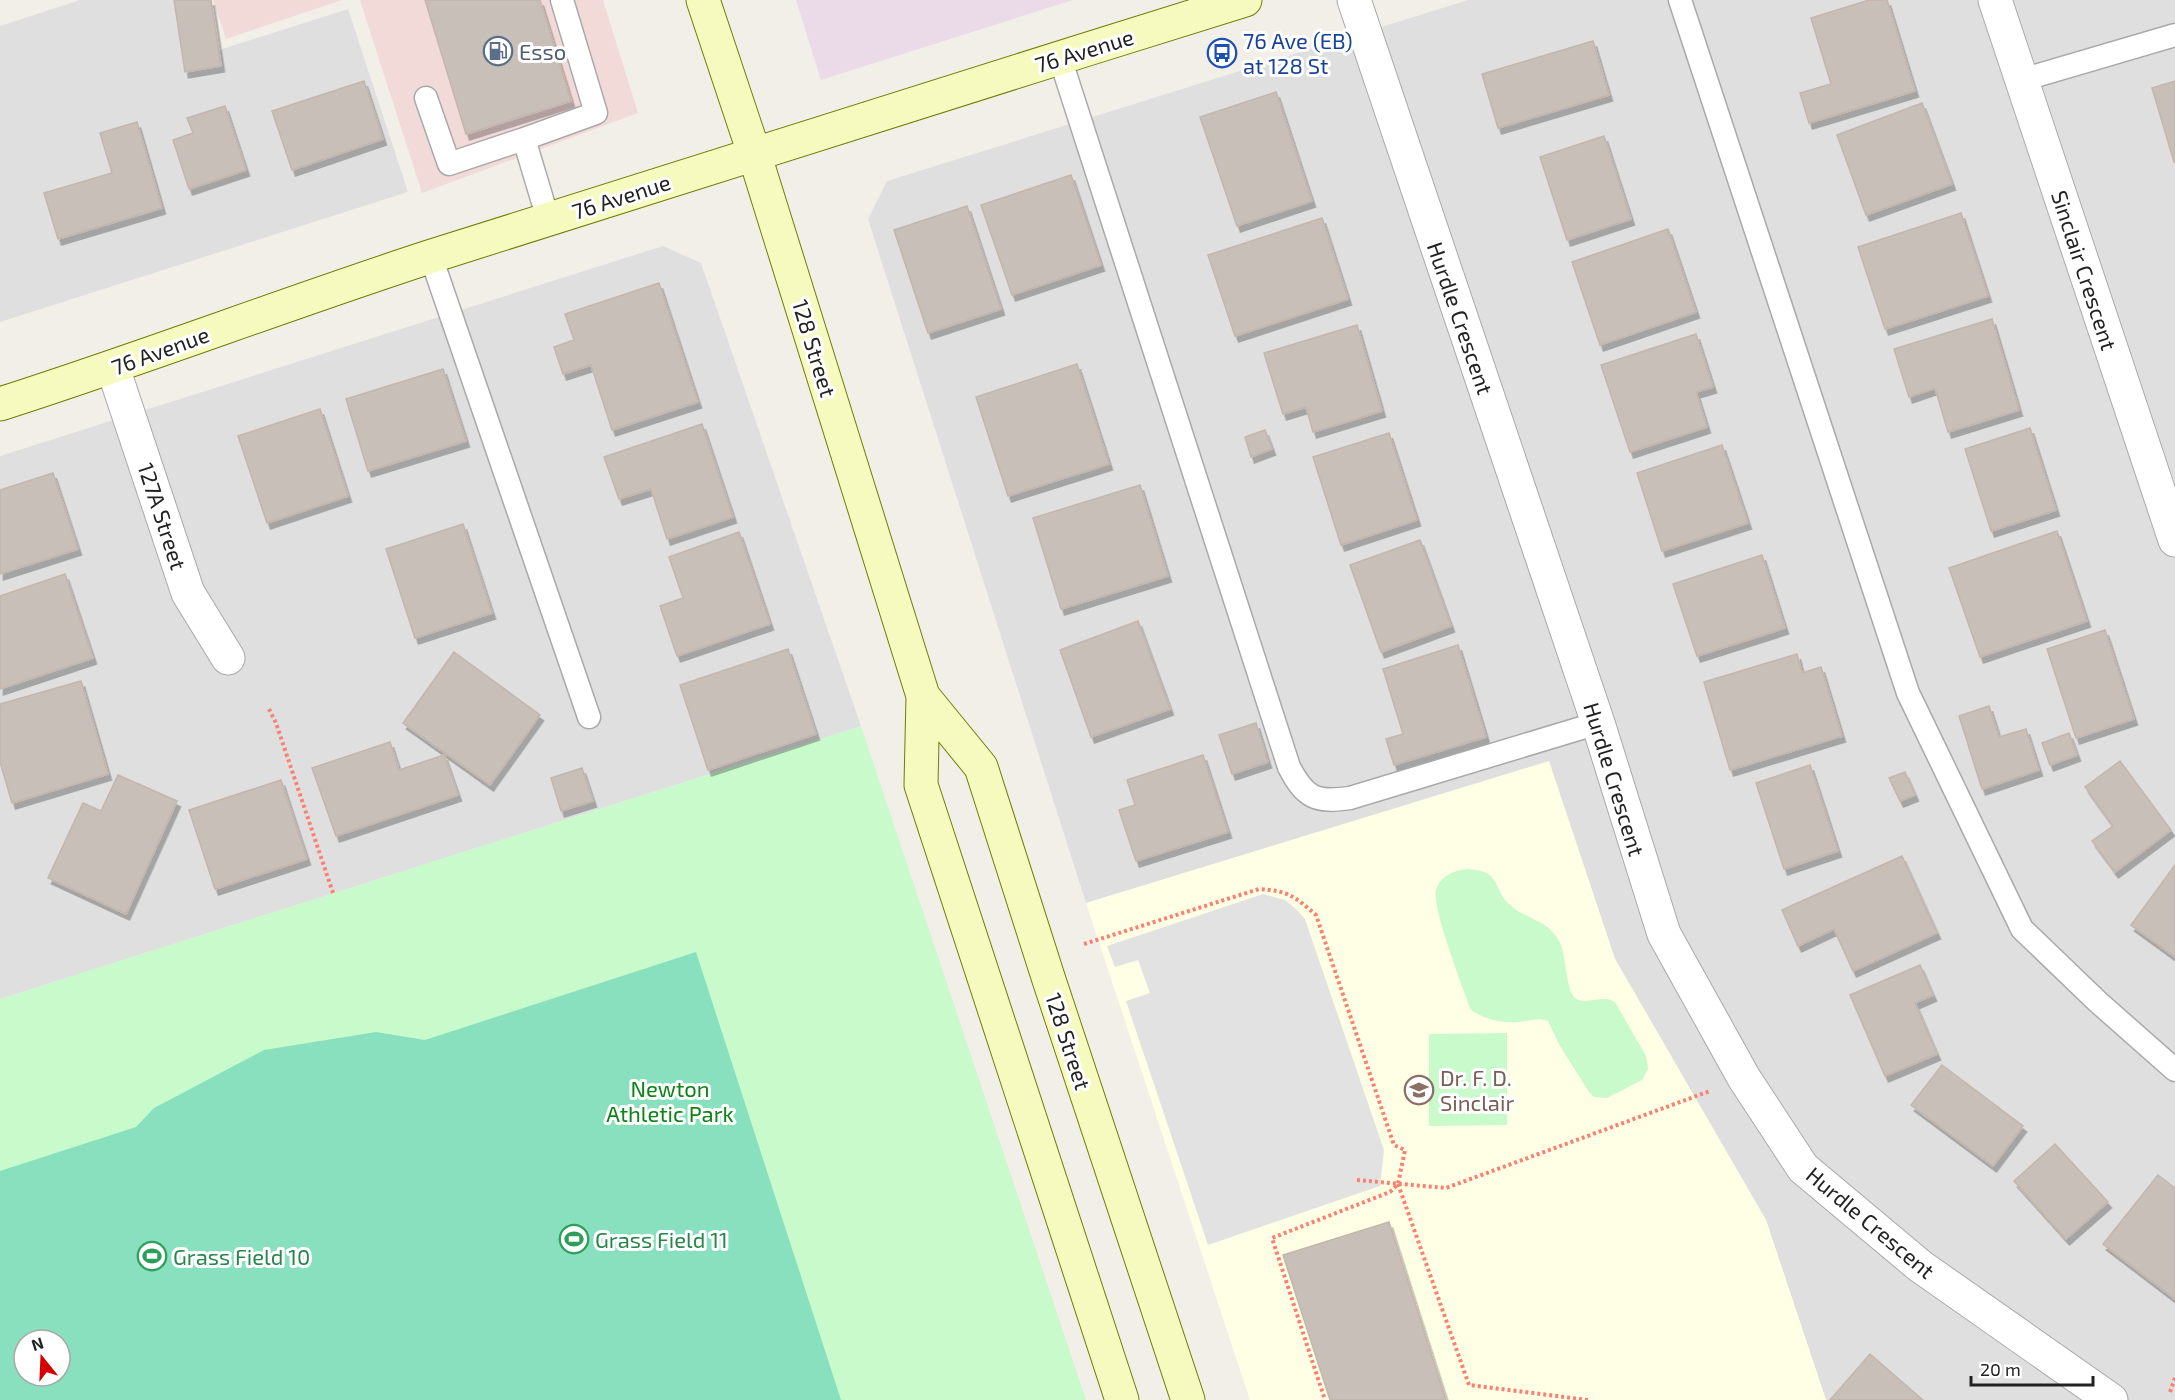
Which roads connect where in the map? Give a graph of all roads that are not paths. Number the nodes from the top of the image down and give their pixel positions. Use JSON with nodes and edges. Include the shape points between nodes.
{"nodes":[{"id":1,"x":562,"y":0,"type":"edge"},
{"id":2,"x":703,"y":0,"type":"edge"},
{"id":3,"x":1245,"y":0,"type":"edge"},
{"id":4,"x":1354,"y":0,"type":"edge"},
{"id":5,"x":1680,"y":0,"type":"edge"},
{"id":6,"x":1995,"y":0,"type":"edge"},
{"id":7,"x":2175,"y":35,"type":"edge"},
{"id":8,"x":1060,"y":58,"type":"junction"},
{"id":9,"x":2022,"y":80,"type":"junction"},
{"id":10,"x":426,"y":98,"type":"dead end"},
{"id":11,"x":524,"y":139,"type":"junction"},
{"id":12,"x":754,"y":153,"type":"junction"},
{"id":13,"x":548,"y":219,"type":"junction"},
{"id":14,"x":431,"y":257,"type":"junction"},
{"id":15,"x":114,"y":368,"type":"junction"},
{"id":16,"x":0,"y":404,"type":"edge"},
{"id":17,"x":2175,"y":540,"type":"edge"},
{"id":18,"x":228,"y":658,"type":"dead end"},
{"id":19,"x":923,"y":696,"type":"junction"},
{"id":20,"x":589,"y":717,"type":"dead end"},
{"id":21,"x":1598,"y":723,"type":"junction"},
{"id":22,"x":2175,"y":1070,"type":"edge"},
{"id":23,"x":1122,"y":1400,"type":"edge"},
{"id":24,"x":1188,"y":1400,"type":"edge"},
{"id":25,"x":2111,"y":1400,"type":"edge"}],
"edges":[{"from":1,"to":11,"type":"lane","via":[[596,113]]},
{"from":2,"to":12,"type":"main road","name":"128 Street"},
{"from":3,"to":8,"type":"main road","name":"76 Avenue"},
{"from":4,"to":21,"type":"street","name":"Hurdle Crescent"},
{"from":5,"to":22,"type":"lane","via":[[1908,693],[2022,929]]},
{"from":6,"to":9,"type":"street","name":"Sinclair Crescent"},
{"from":7,"to":9,"type":"lane"},
{"from":8,"to":12,"type":"main road","name":"76 Avenue"},
{"from":8,"to":21,"type":"lane","via":[[1298,784],[1311,795],[1328,801],[1350,798]]},
{"from":9,"to":17,"type":"street","name":"Sinclair Crescent"},
{"from":10,"to":11,"type":"lane","via":[[449,164]]},
{"from":11,"to":13,"type":"lane"},
{"from":12,"to":13,"type":"main road","name":"76 Avenue"},
{"from":12,"to":19,"type":"main road","name":"128 Street"},
{"from":13,"to":14,"type":"main road","name":"76 Avenue"},
{"from":14,"to":15,"type":"main road","name":"76 Avenue"},
{"from":14,"to":20,"type":"lane"},
{"from":15,"to":16,"type":"main road","name":"76 Avenue"},
{"from":15,"to":18,"type":"street","name":"127A Street","via":[[188,593]]},
{"from":19,"to":23,"type":"main road","name":"128 Street","via":[[921,785]]},
{"from":19,"to":24,"type":"main road","name":"128 Street","via":[[981,767]]},
{"from":21,"to":25,"type":"street","name":"Hurdle Crescent","via":[[1665,934],[1744,1078],[1803,1168],[1920,1266]]}]}
